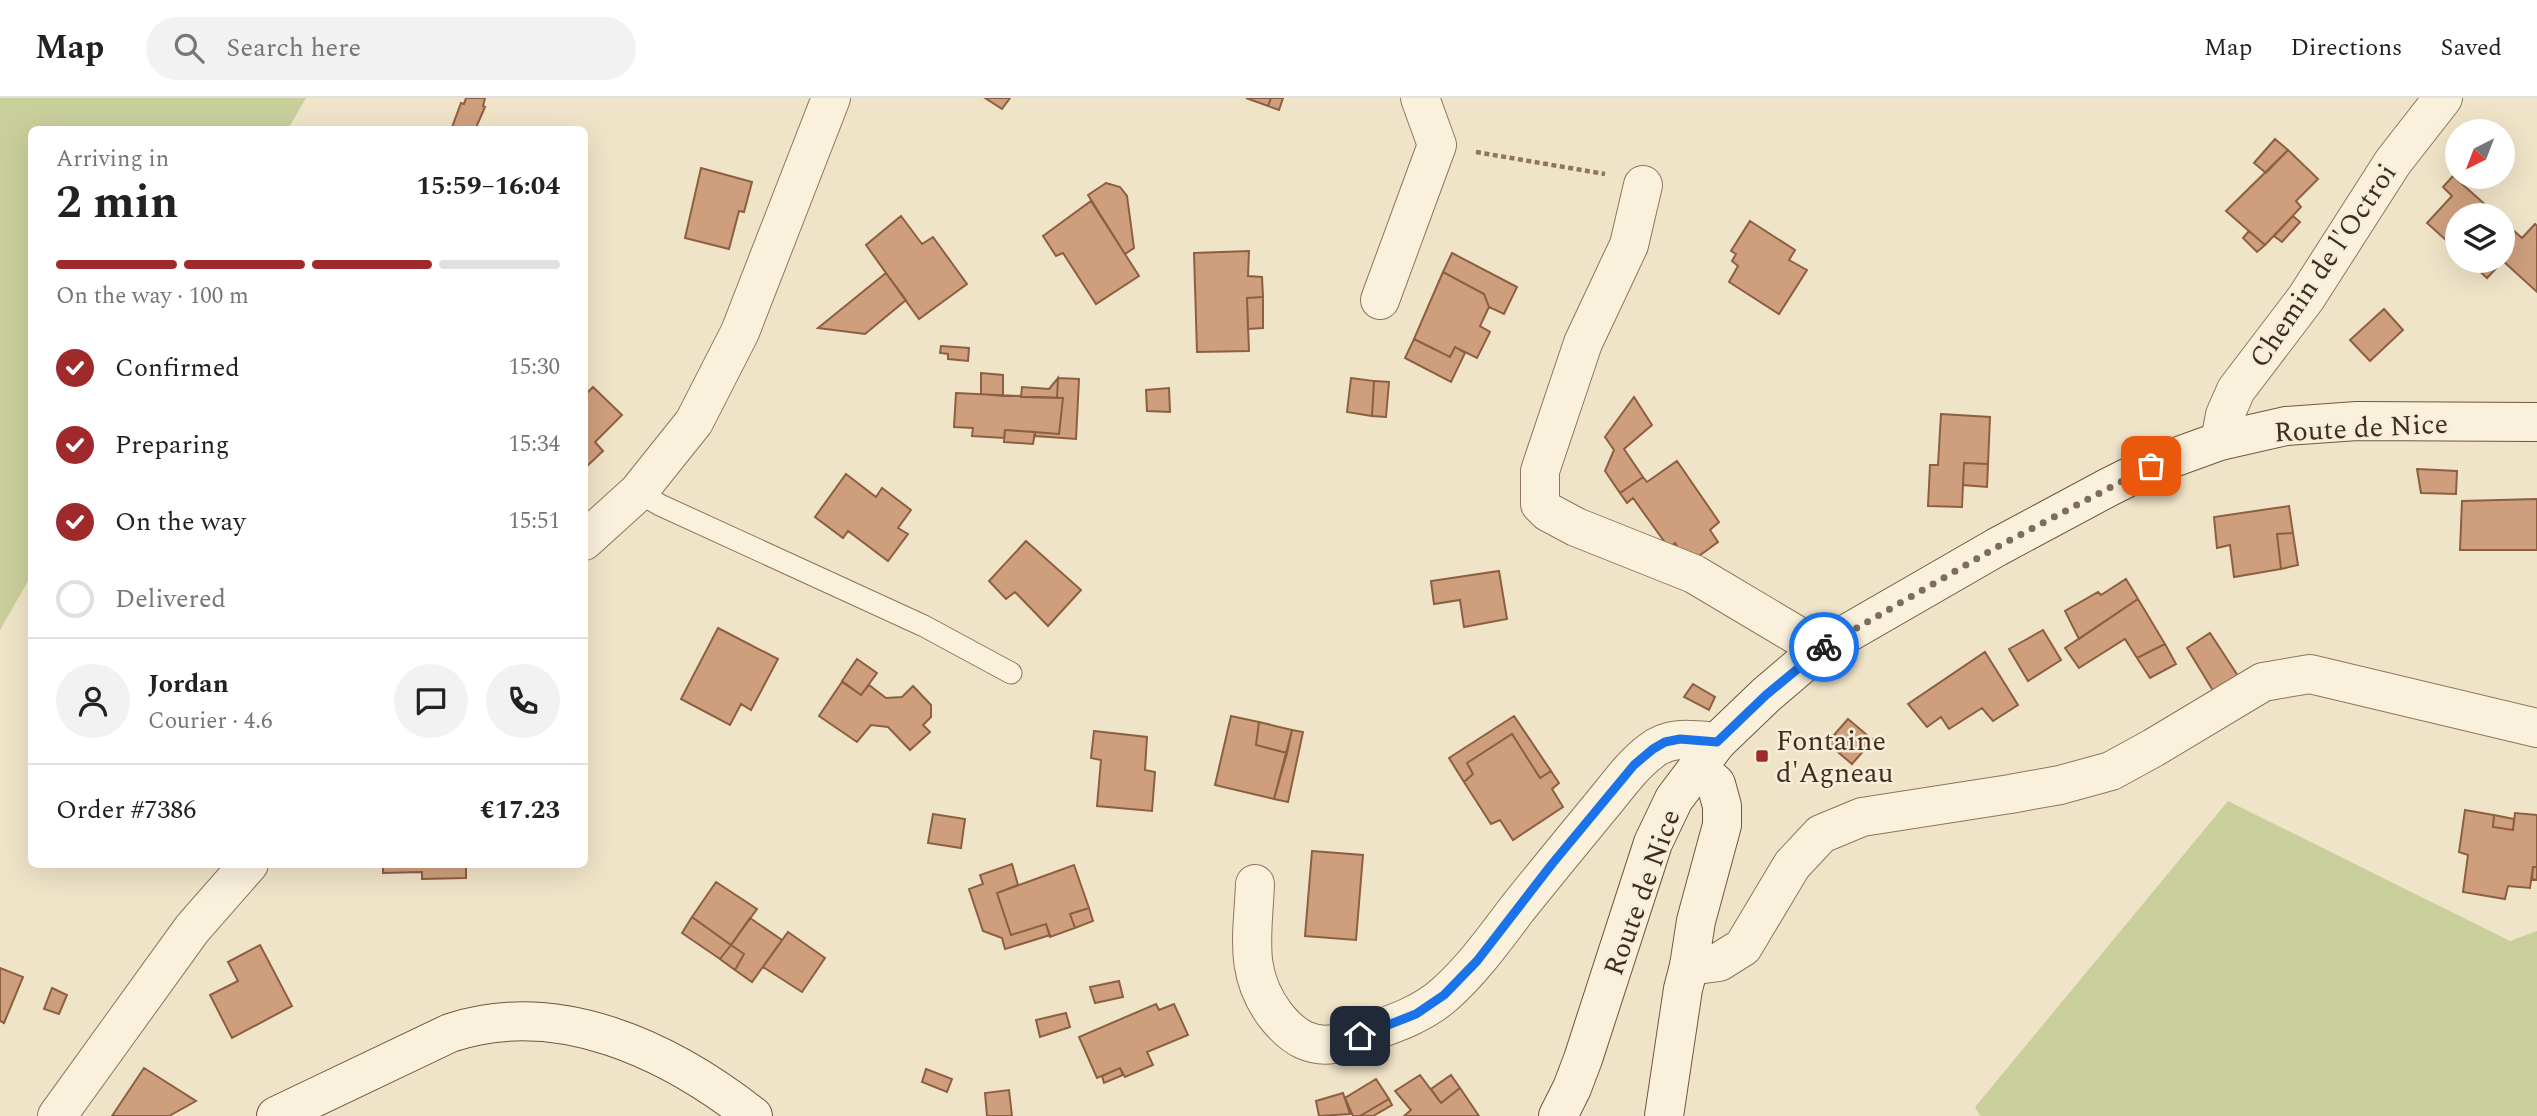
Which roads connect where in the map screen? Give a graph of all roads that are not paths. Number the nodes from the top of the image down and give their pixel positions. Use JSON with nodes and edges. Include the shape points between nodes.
{"nodes":[{"id":1,"x":831,"y":98,"type":"edge"},
{"id":2,"x":1420,"y":98,"type":"edge"},
{"id":3,"x":2443,"y":98,"type":"edge"},
{"id":4,"x":1643,"y":185,"type":"road end"},
{"id":5,"x":1380,"y":300,"type":"dead end"},
{"id":6,"x":2537,"y":422,"type":"edge"},
{"id":7,"x":2220,"y":441,"type":"junction"},
{"id":8,"x":638,"y":492,"type":"junction"},
{"id":9,"x":588,"y":537,"type":"edge"},
{"id":10,"x":1821,"y":649,"type":"junction"},
{"id":11,"x":1011,"y":673,"type":"dead end"},
{"id":12,"x":2537,"y":727,"type":"edge"},
{"id":13,"x":1707,"y":755,"type":"junction"},
{"id":14,"x":245,"y":868,"type":"edge"},
{"id":15,"x":1255,"y":884,"type":"dead end"},
{"id":16,"x":1689,"y":966,"type":"junction"},
{"id":17,"x":57,"y":1116,"type":"edge"},
{"id":18,"x":276,"y":1116,"type":"edge"},
{"id":19,"x":753,"y":1116,"type":"edge"},
{"id":20,"x":1558,"y":1116,"type":"edge"},
{"id":21,"x":1664,"y":1116,"type":"edge"}],
"edges":[{"from":1,"to":8,"type":"street","via":[[740,332],[694,422]]},
{"from":2,"to":5,"type":"street","via":[[1437,145]]},
{"from":3,"to":7,"type":"street","name":"Chemin de l'Octroi","via":[[2393,162],[2305,298],[2236,390]]},
{"from":4,"to":10,"type":"street","via":[[1629,245],[1583,343],[1540,471],[1540,504],[1576,527],[1694,574]]},
{"from":6,"to":7,"type":"street","name":"Route de Nice","via":[[2357,421],[2286,426]]},
{"from":7,"to":10,"type":"street","name":"Route de Nice","via":[[2140,471]]},
{"from":8,"to":9,"type":"street"},
{"from":8,"to":11,"type":"lane","via":[[924,626]]},
{"from":10,"to":13,"type":"street","name":"Route de Nice","via":[[1766,695]]},
{"from":12,"to":16,"type":"street","via":[[2310,674],[2263,682],[2111,771],[2060,785],[1862,817],[1821,834],[1791,865],[1743,947],[1719,962]]},
{"from":13,"to":15,"type":"street","via":[[1680,739],[1653,749],[1634,765],[1477,961],[1444,995],[1416,1014],[1337,1045],[1314,1044],[1297,1037],[1265,1002],[1254,977],[1252,955]]},
{"from":13,"to":16,"type":"street","via":[[1722,806],[1722,825]]},
{"from":13,"to":20,"type":"street","name":"Route de Nice","via":[[1674,799],[1653,843],[1583,1059]]},
{"from":14,"to":17,"type":"street","via":[[192,929]]},
{"from":16,"to":21,"type":"street"},
{"from":18,"to":19,"type":"street","via":[[450,1032],[512,1020],[582,1027],[654,1054],[718,1088]]}]}
